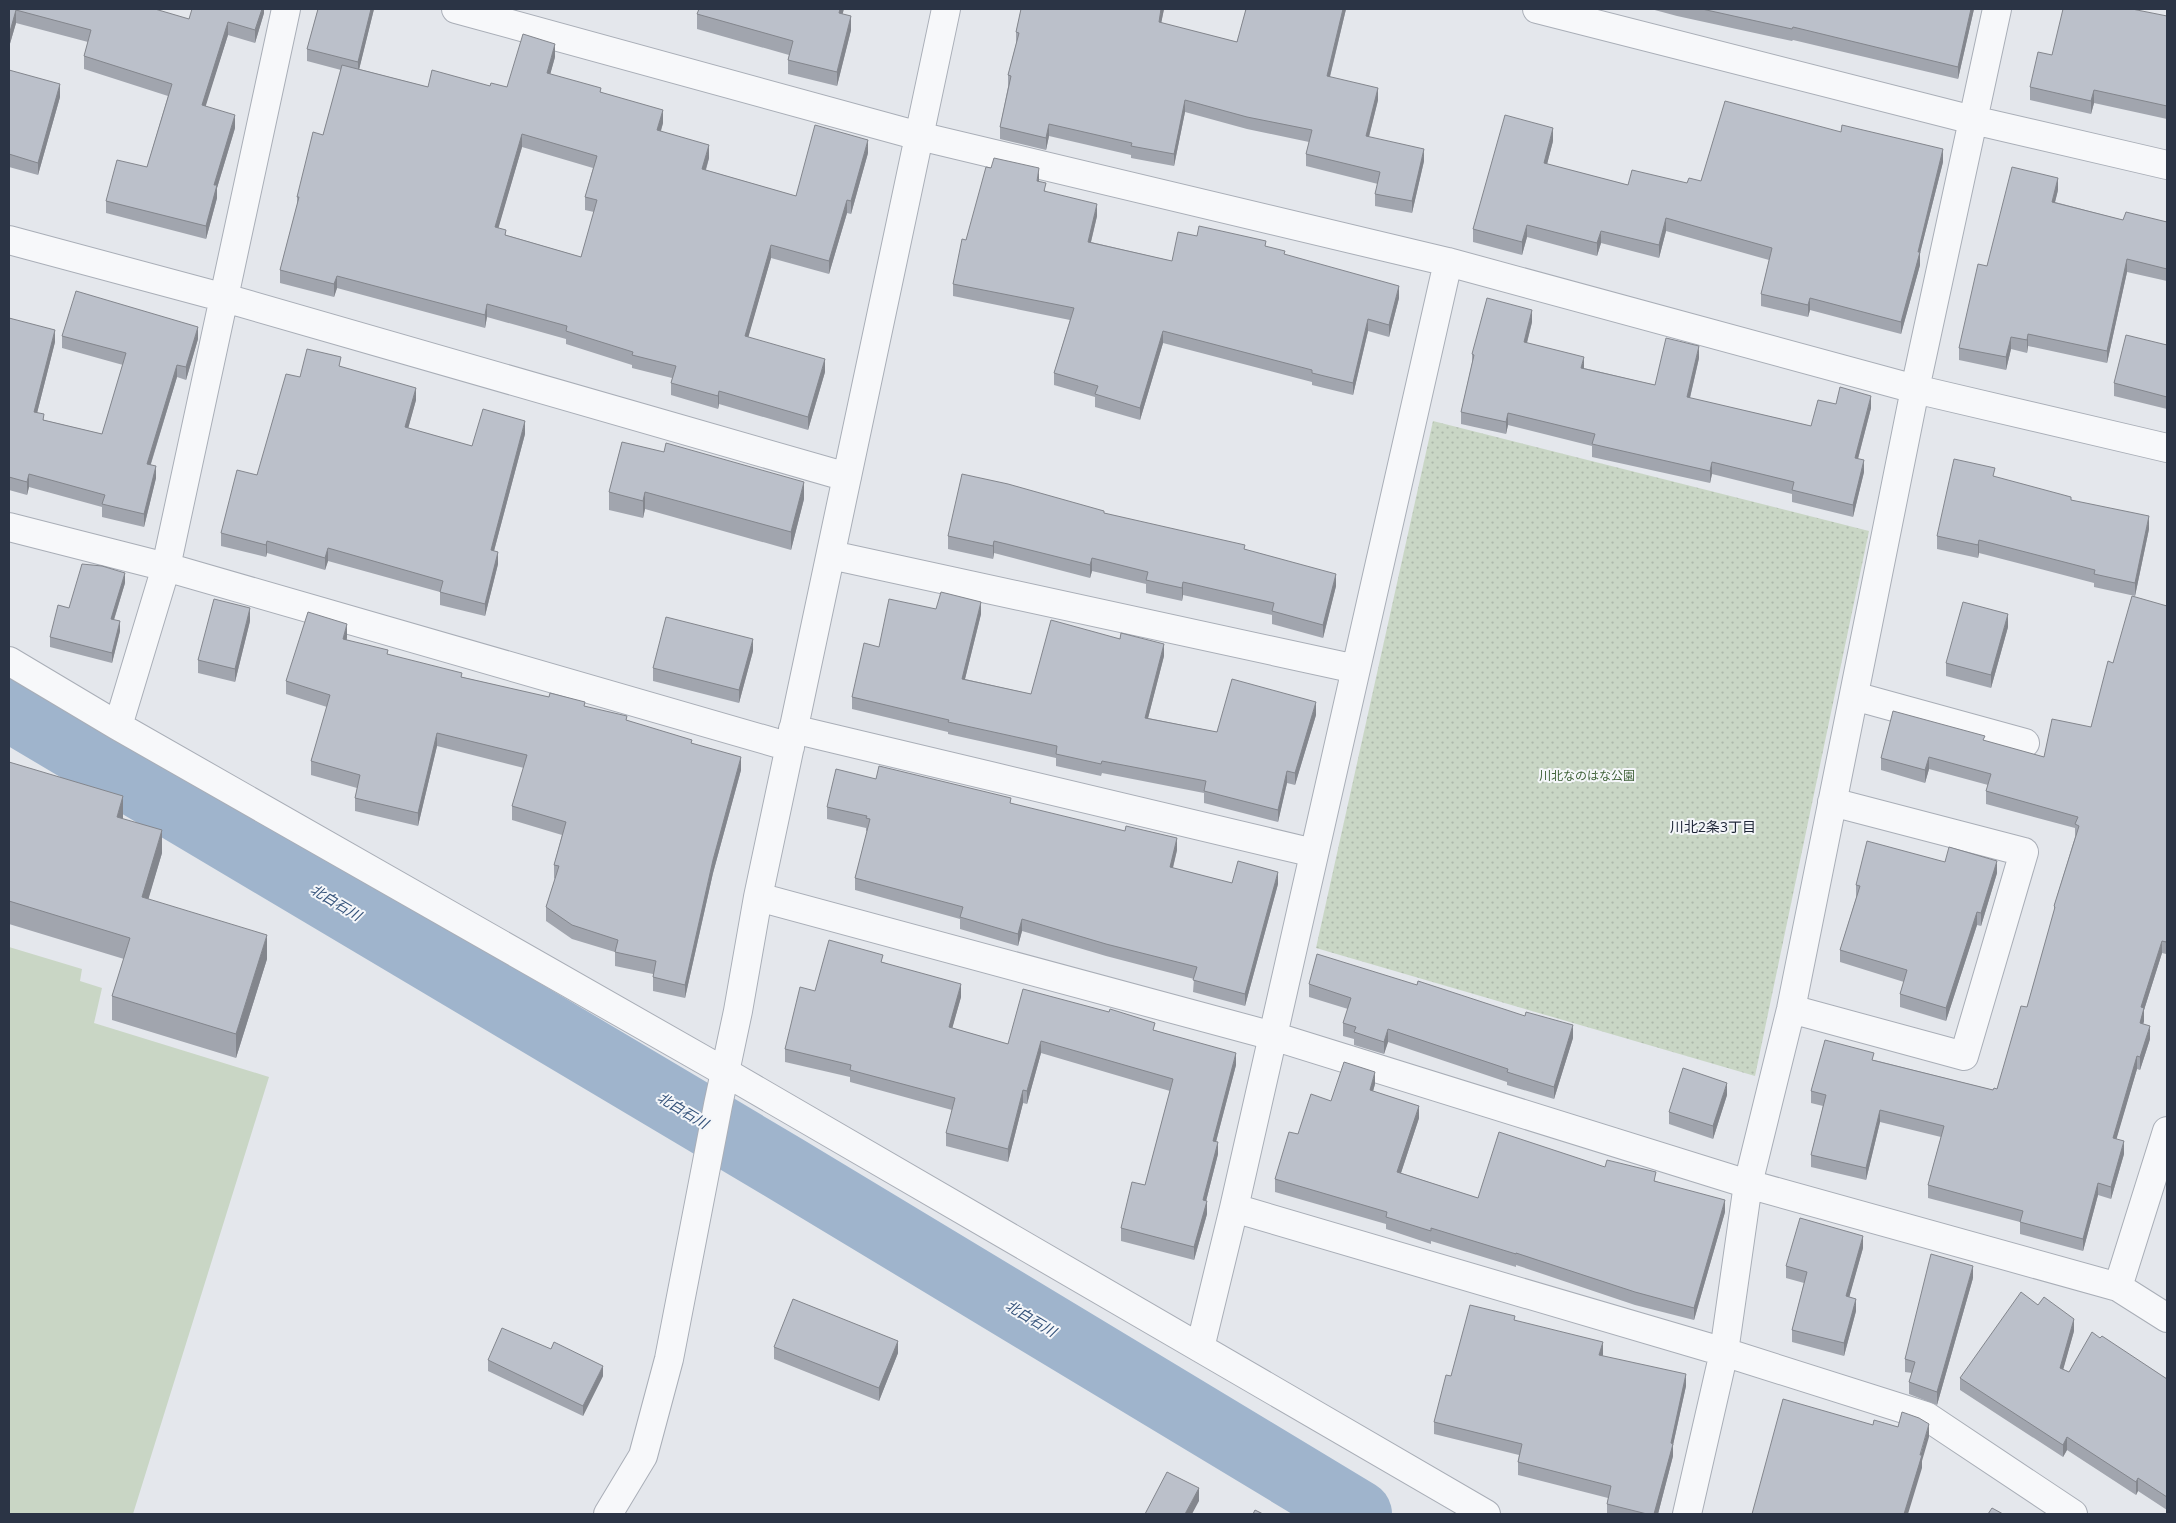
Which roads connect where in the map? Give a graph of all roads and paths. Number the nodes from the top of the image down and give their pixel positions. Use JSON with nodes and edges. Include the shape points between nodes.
{"nodes":[{"id":1,"x":286,"y":9,"type":"edge"},
{"id":2,"x":456,"y":9,"type":"edge"},
{"id":3,"x":946,"y":9,"type":"edge"},
{"id":4,"x":1537,"y":9,"type":"edge"},
{"id":5,"x":1996,"y":9,"type":"edge"},
{"id":6,"x":1973,"y":120,"type":"junction"},
{"id":7,"x":919,"y":136,"type":"junction"},
{"id":8,"x":2167,"y":165,"type":"edge"},
{"id":9,"x":9,"y":240,"type":"edge"},
{"id":10,"x":1448,"y":262,"type":"junction"},
{"id":11,"x":225,"y":298,"type":"junction"},
{"id":12,"x":1915,"y":389,"type":"junction"},
{"id":13,"x":2167,"y":448,"type":"edge"},
{"id":14,"x":847,"y":477,"type":"junction"},
{"id":15,"x":9,"y":527,"type":"edge"},
{"id":16,"x":831,"y":555,"type":"junction"},
{"id":17,"x":166,"y":567,"type":"junction"},
{"id":18,"x":9,"y":661,"type":"edge"},
{"id":19,"x":1356,"y":669,"type":"junction"},
{"id":20,"x":1854,"y":696,"type":"junction"},
{"id":21,"x":118,"y":726,"type":"junction"},
{"id":22,"x":792,"y":738,"type":"junction"},
{"id":23,"x":2025,"y":743,"type":"dead end"},
{"id":24,"x":1832,"y":802,"type":"junction"},
{"id":25,"x":1314,"y":853,"type":"junction"},
{"id":26,"x":758,"y":897,"type":"junction"},
{"id":27,"x":1791,"y":1009,"type":"junction"},
{"id":28,"x":1273,"y":1036,"type":"junction"},
{"id":29,"x":726,"y":1072,"type":"junction"},
{"id":30,"x":2167,"y":1131,"type":"edge"},
{"id":31,"x":1748,"y":1184,"type":"junction"},
{"id":32,"x":1234,"y":1208,"type":"junction"},
{"id":33,"x":2118,"y":1287,"type":"junction"},
{"id":34,"x":2167,"y":1318,"type":"edge"},
{"id":35,"x":1200,"y":1348,"type":"junction"},
{"id":36,"x":1724,"y":1352,"type":"junction"},
{"id":37,"x":608,"y":1514,"type":"edge"},
{"id":38,"x":1486,"y":1514,"type":"edge"},
{"id":39,"x":1687,"y":1514,"type":"edge"},
{"id":40,"x":2073,"y":1514,"type":"edge"}],
"edges":[{"from":1,"to":11,"type":"street"},
{"from":2,"to":7,"type":"street"},
{"from":3,"to":7,"type":"street"},
{"from":4,"to":6,"type":"street"},
{"from":5,"to":6,"type":"street"},
{"from":6,"to":8,"type":"street"},
{"from":6,"to":12,"type":"street"},
{"from":7,"to":10,"type":"street"},
{"from":7,"to":14,"type":"street"},
{"from":9,"to":11,"type":"street"},
{"from":10,"to":12,"type":"street"},
{"from":10,"to":19,"type":"street"},
{"from":11,"to":14,"type":"street"},
{"from":11,"to":17,"type":"street"},
{"from":12,"to":13,"type":"street"},
{"from":12,"to":20,"type":"street"},
{"from":14,"to":16,"type":"street"},
{"from":15,"to":17,"type":"street"},
{"from":16,"to":19,"type":"street"},
{"from":16,"to":22,"type":"street"},
{"from":17,"to":21,"type":"street"},
{"from":17,"to":22,"type":"street"},
{"from":18,"to":21,"type":"street"},
{"from":19,"to":25,"type":"street"},
{"from":20,"to":23,"type":"street"},
{"from":20,"to":24,"type":"street"},
{"from":21,"to":29,"type":"street"},
{"from":22,"to":25,"type":"street"},
{"from":22,"to":26,"type":"street"},
{"from":24,"to":27,"type":"street"},
{"from":24,"to":27,"type":"street","via":[[2024,852],[1964,1056]]},
{"from":25,"to":28,"type":"street"},
{"from":26,"to":28,"type":"street"},
{"from":26,"to":29,"type":"street"},
{"from":27,"to":31,"type":"street"},
{"from":28,"to":31,"type":"street"},
{"from":28,"to":32,"type":"street"},
{"from":29,"to":35,"type":"street"},
{"from":29,"to":37,"type":"street","via":[[669,1359],[643,1456]]},
{"from":30,"to":33,"type":"street"},
{"from":31,"to":33,"type":"street"},
{"from":31,"to":36,"type":"street"},
{"from":32,"to":35,"type":"street"},
{"from":32,"to":36,"type":"street"},
{"from":33,"to":34,"type":"street"},
{"from":35,"to":38,"type":"street"},
{"from":36,"to":39,"type":"street"},
{"from":36,"to":40,"type":"street","via":[[1926,1416]]}]}
